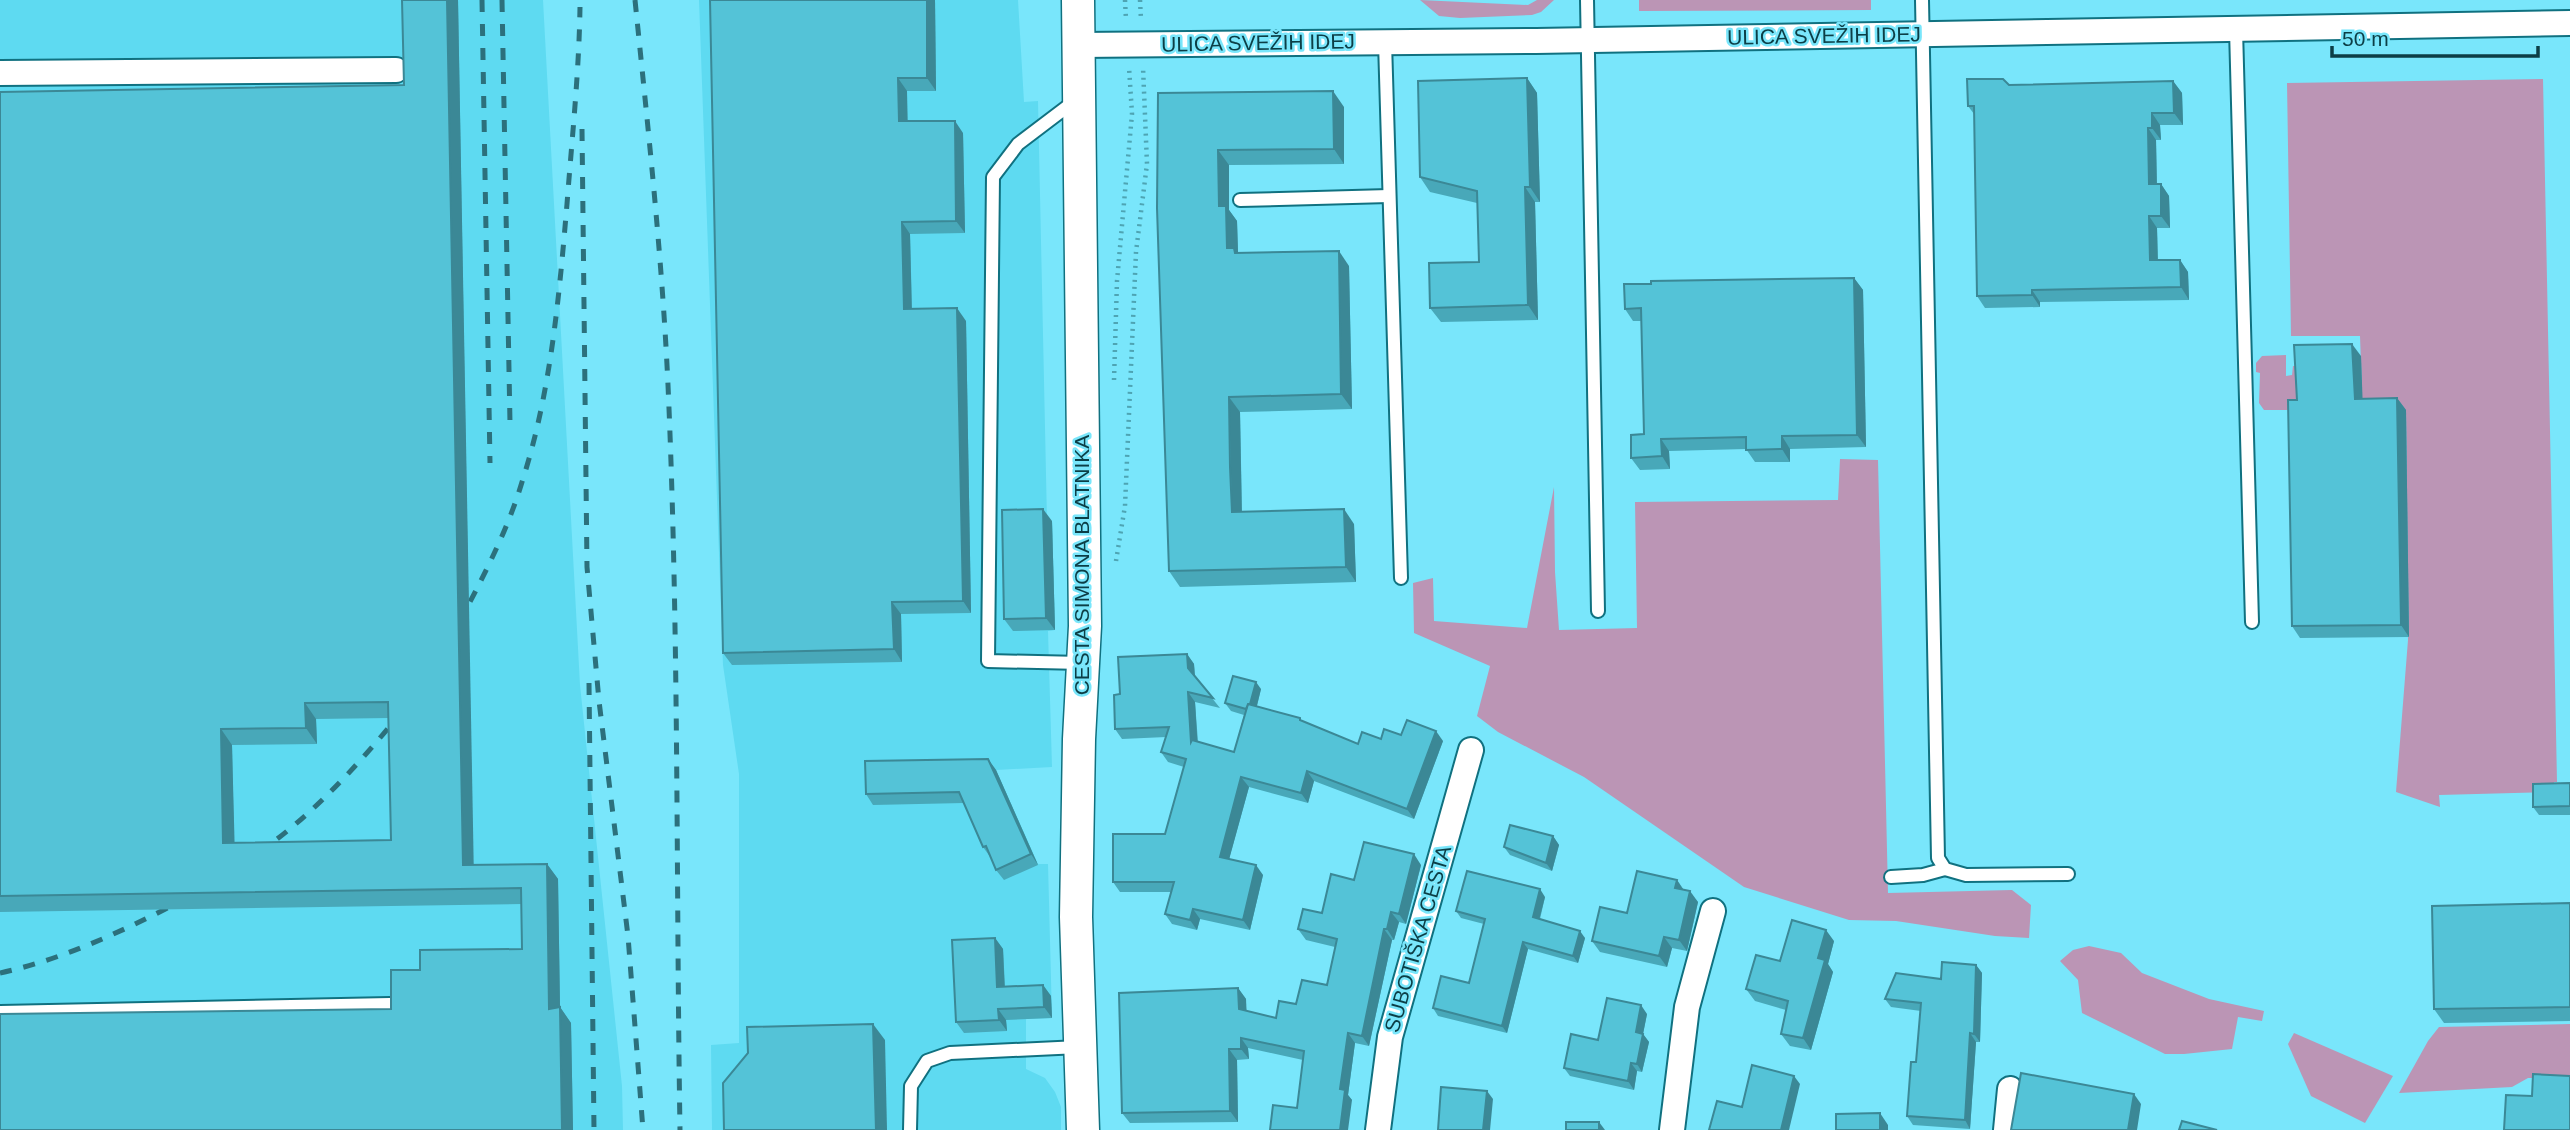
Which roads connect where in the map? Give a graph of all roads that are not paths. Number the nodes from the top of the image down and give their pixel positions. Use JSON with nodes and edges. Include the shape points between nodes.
{"nodes":[{"id":1,"x":1077,"y":0,"type":"edge"},
{"id":2,"x":1587,"y":0,"type":"edge"},
{"id":3,"x":1922,"y":0,"type":"edge"},
{"id":4,"x":2570,"y":23,"type":"edge"},
{"id":5,"x":2236,"y":29,"type":"junction"},
{"id":6,"x":1922,"y":34,"type":"junction"},
{"id":7,"x":1588,"y":40,"type":"junction"},
{"id":8,"x":1385,"y":41,"type":"junction"},
{"id":9,"x":1079,"y":45,"type":"junction"},
{"id":10,"x":396,"y":70,"type":"dead end"},
{"id":11,"x":0,"y":73,"type":"edge"},
{"id":12,"x":1079,"y":98,"type":"junction"},
{"id":13,"x":1390,"y":196,"type":"junction"},
{"id":14,"x":1240,"y":200,"type":"dead end"},
{"id":15,"x":1401,"y":578,"type":"dead end"},
{"id":16,"x":1598,"y":611,"type":"dead end"},
{"id":17,"x":2252,"y":622,"type":"dead end"},
{"id":18,"x":1082,"y":663,"type":"junction"},
{"id":19,"x":1471,"y":750,"type":"dead end"},
{"id":20,"x":1945,"y":869,"type":"junction"},
{"id":21,"x":2068,"y":874,"type":"dead end"},
{"id":22,"x":1891,"y":877,"type":"dead end"},
{"id":23,"x":1713,"y":911,"type":"dead end"},
{"id":24,"x":390,"y":1004,"type":"edge"},
{"id":25,"x":0,"y":1012,"type":"edge"},
{"id":26,"x":1081,"y":1047,"type":"junction"},
{"id":27,"x":2010,"y":1089,"type":"dead end"},
{"id":28,"x":910,"y":1130,"type":"edge"},
{"id":29,"x":1083,"y":1130,"type":"edge"},
{"id":30,"x":1378,"y":1130,"type":"edge"},
{"id":31,"x":1672,"y":1130,"type":"edge"},
{"id":32,"x":2006,"y":1130,"type":"edge"}],
"edges":[{"from":1,"to":9,"type":"street","name":"CESTA SIMONA BLATNIKA"},
{"from":2,"to":7,"type":"lane"},
{"from":3,"to":6,"type":"lane"},
{"from":4,"to":5,"type":"street","name":"ULICA SVEŽIH IDEJ"},
{"from":5,"to":6,"type":"street","name":"ULICA SVEŽIH IDEJ"},
{"from":5,"to":17,"type":"lane"},
{"from":6,"to":7,"type":"street","name":"ULICA SVEŽIH IDEJ"},
{"from":6,"to":20,"type":"lane","via":[[1938,859]]},
{"from":7,"to":8,"type":"street","name":"ULICA SVEŽIH IDEJ"},
{"from":7,"to":16,"type":"lane"},
{"from":8,"to":9,"type":"street","name":"ULICA SVEŽIH IDEJ"},
{"from":8,"to":13,"type":"lane"},
{"from":9,"to":12,"type":"street","name":"CESTA SIMONA BLATNIKA"},
{"from":10,"to":11,"type":"street"},
{"from":12,"to":18,"type":"street","name":"CESTA SIMONA BLATNIKA"},
{"from":12,"to":18,"type":"lane","via":[[1018,145],[993,177],[988,661]]},
{"from":13,"to":14,"type":"lane"},
{"from":13,"to":15,"type":"lane"},
{"from":18,"to":26,"type":"street","name":"CESTA SIMONA BLATNIKA","via":[[1076,917]]},
{"from":19,"to":30,"type":"street","name":"SUBOTIŠKA CESTA","via":[[1390,1037]]},
{"from":20,"to":21,"type":"lane","via":[[1966,875]]},
{"from":20,"to":22,"type":"lane"},
{"from":23,"to":31,"type":"street","via":[[1687,1007]]},
{"from":24,"to":25,"type":"lane"},
{"from":26,"to":28,"type":"lane","via":[[950,1053],[927,1061],[911,1086]]},
{"from":26,"to":29,"type":"street","name":"CESTA SIMONA BLATNIKA"},
{"from":27,"to":32,"type":"street"}]}
